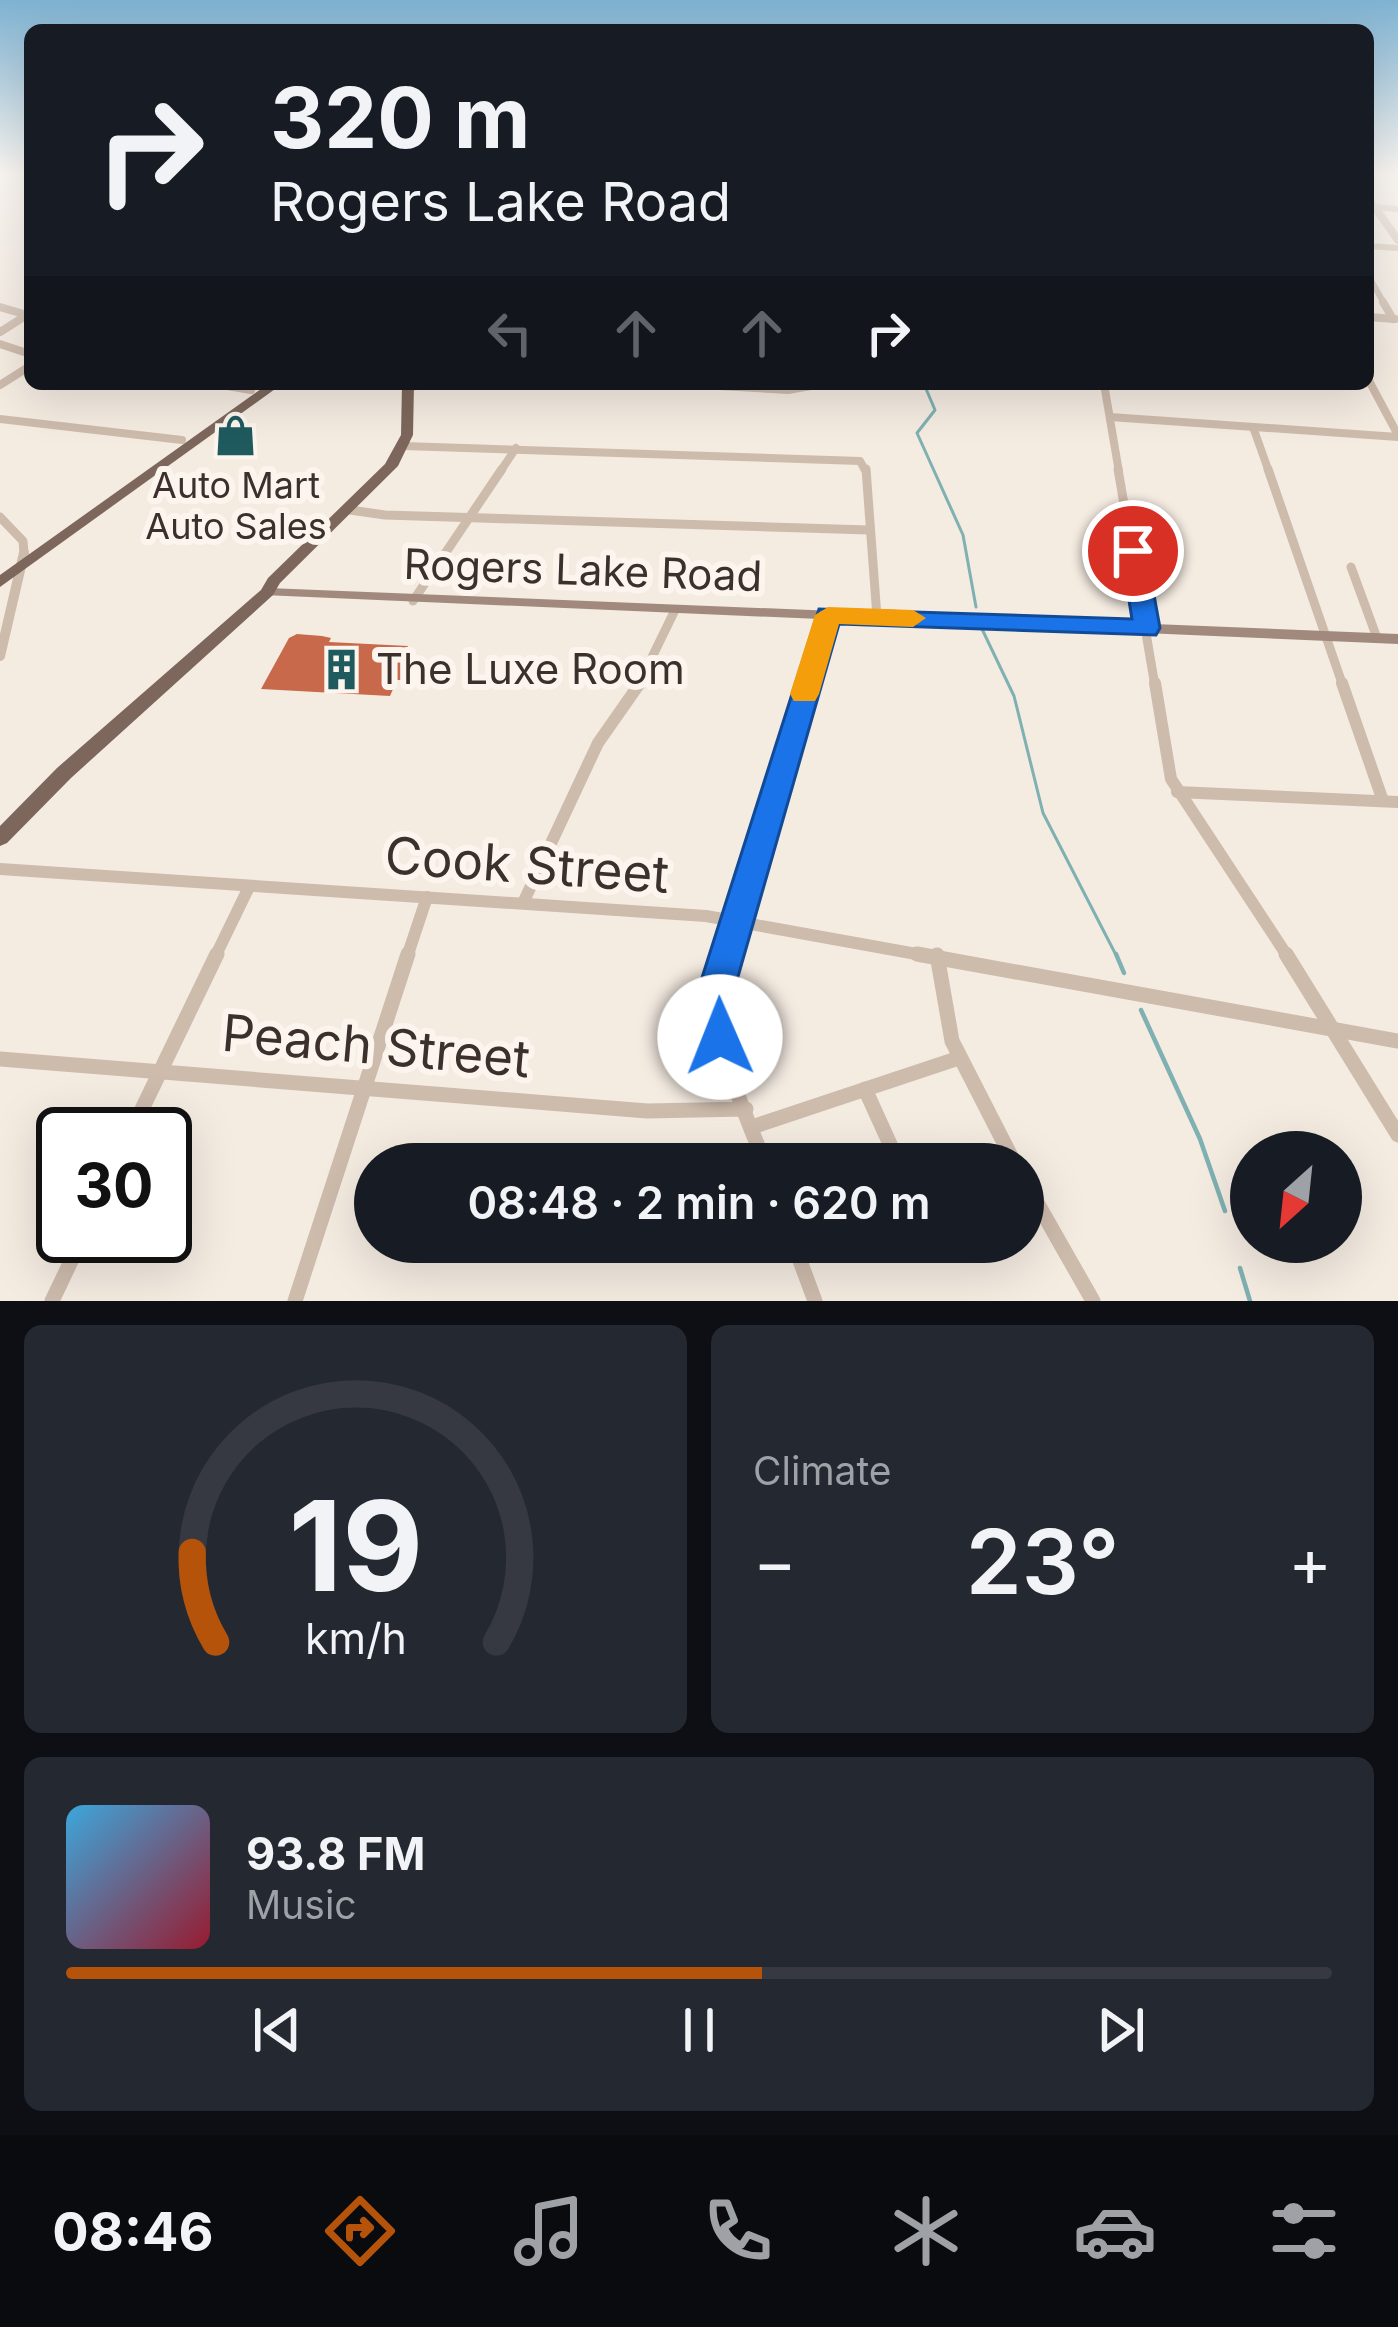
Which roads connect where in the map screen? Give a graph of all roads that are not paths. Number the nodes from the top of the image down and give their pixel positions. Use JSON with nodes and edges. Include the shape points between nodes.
{"nodes":[{"id":1,"x":1374,"y":286,"type":"edge"},
{"id":2,"x":1396,"y":319,"type":"edge"},
{"id":3,"x":251,"y":390,"type":"edge"},
{"id":4,"x":253,"y":390,"type":"edge"},
{"id":5,"x":268,"y":390,"type":"edge"},
{"id":6,"x":413,"y":390,"type":"edge"},
{"id":7,"x":1105,"y":390,"type":"edge"},
{"id":8,"x":1374,"y":390,"type":"edge"},
{"id":9,"x":231,"y":417,"type":"junction"},
{"id":10,"x":1110,"y":417,"type":"junction"},
{"id":11,"x":0,"y":419,"type":"edge"},
{"id":12,"x":1253,"y":427,"type":"junction"},
{"id":13,"x":1398,"y":436,"type":"edge"},
{"id":14,"x":182,"y":440,"type":"junction"},
{"id":15,"x":407,"y":446,"type":"junction"},
{"id":16,"x":516,"y":448,"type":"junction"},
{"id":17,"x":355,"y":511,"type":"junction"},
{"id":18,"x":0,"y":517,"type":"edge"},
{"id":19,"x":468,"y":518,"type":"junction"},
{"id":20,"x":869,"y":530,"type":"junction"},
{"id":21,"x":24,"y":553,"type":"junction"},
{"id":22,"x":1351,"y":568,"type":"dead end"},
{"id":23,"x":9,"y":570,"type":"edge"},
{"id":24,"x":0,"y":581,"type":"edge"},
{"id":25,"x":268,"y":592,"type":"junction"},
{"id":26,"x":413,"y":601,"type":"junction"},
{"id":27,"x":675,"y":610,"type":"junction"},
{"id":28,"x":828,"y":615,"type":"junction"},
{"id":29,"x":877,"y":617,"type":"junction"},
{"id":30,"x":1146,"y":628,"type":"junction"},
{"id":31,"x":1326,"y":636,"type":"junction"},
{"id":32,"x":1377,"y":638,"type":"junction"},
{"id":33,"x":1398,"y":639,"type":"edge"},
{"id":34,"x":0,"y":656,"type":"edge"},
{"id":35,"x":1177,"y":792,"type":"junction"},
{"id":36,"x":1390,"y":802,"type":"edge"},
{"id":37,"x":31,"y":804,"type":"junction"},
{"id":38,"x":0,"y":817,"type":"edge"},
{"id":39,"x":0,"y":838,"type":"edge"},
{"id":40,"x":0,"y":869,"type":"edge"},
{"id":41,"x":249,"y":886,"type":"junction"},
{"id":42,"x":427,"y":897,"type":"junction"},
{"id":43,"x":523,"y":903,"type":"junction"},
{"id":44,"x":736,"y":920,"type":"junction"},
{"id":45,"x":937,"y":956,"type":"junction"},
{"id":46,"x":1336,"y":1030,"type":"junction"},
{"id":47,"x":1398,"y":1041,"type":"edge"},
{"id":48,"x":0,"y":1059,"type":"edge"},
{"id":49,"x":956,"y":1059,"type":"junction"},
{"id":50,"x":160,"y":1071,"type":"junction"},
{"id":51,"x":365,"y":1087,"type":"junction"},
{"id":52,"x":865,"y":1089,"type":"junction"},
{"id":53,"x":143,"y":1107,"type":"edge"},
{"id":54,"x":746,"y":1108,"type":"junction"},
{"id":55,"x":752,"y":1127,"type":"junction"},
{"id":56,"x":1398,"y":1135,"type":"edge"},
{"id":57,"x":758,"y":1143,"type":"edge"},
{"id":58,"x":889,"y":1143,"type":"edge"},
{"id":59,"x":1003,"y":1143,"type":"edge"},
{"id":60,"x":1044,"y":1215,"type":"edge"},
{"id":61,"x":70,"y":1263,"type":"edge"},
{"id":62,"x":801,"y":1263,"type":"edge"},
{"id":63,"x":52,"y":1301,"type":"edge"},
{"id":64,"x":295,"y":1301,"type":"edge"},
{"id":65,"x":814,"y":1301,"type":"edge"},
{"id":66,"x":1093,"y":1301,"type":"edge"}],
"edges":[{"from":1,"to":2,"type":"street"},
{"from":3,"to":14,"type":"main road"},
{"from":4,"to":9,"type":"main road"},
{"from":5,"to":9,"type":"main road"},
{"from":6,"to":15,"type":"main road","via":[[417,416]]},
{"from":7,"to":10,"type":"street"},
{"from":8,"to":13,"type":"street"},
{"from":9,"to":23,"type":"main road"},
{"from":10,"to":12,"type":"street"},
{"from":10,"to":30,"type":"street"},
{"from":11,"to":14,"type":"street"},
{"from":12,"to":13,"type":"street"},
{"from":12,"to":31,"type":"street"},
{"from":14,"to":21,"type":"main road"},
{"from":15,"to":16,"type":"street"},
{"from":15,"to":17,"type":"main road","via":[[394,476]]},
{"from":16,"to":19,"type":"street"},
{"from":16,"to":20,"type":"street","via":[[860,461]]},
{"from":17,"to":19,"type":"street"},
{"from":17,"to":25,"type":"main road","via":[[286,584]]},
{"from":18,"to":21,"type":"street"},
{"from":19,"to":20,"type":"street"},
{"from":19,"to":26,"type":"street"},
{"from":20,"to":29,"type":"street"},
{"from":21,"to":23,"type":"main road"},
{"from":22,"to":32,"type":"street"},
{"from":23,"to":24,"type":"main road"},
{"from":23,"to":34,"type":"street"},
{"from":25,"to":26,"type":"main road","name":"Rogers Lake Road"},
{"from":25,"to":37,"type":"main road"},
{"from":26,"to":27,"type":"main road","name":"Rogers Lake Road"},
{"from":27,"to":28,"type":"main road","name":"Rogers Lake Road"},
{"from":27,"to":43,"type":"street","via":[[641,681],[598,743]]},
{"from":28,"to":29,"type":"main road","name":"Rogers Lake Road"},
{"from":28,"to":44,"type":"street"},
{"from":29,"to":30,"type":"main road","name":"Rogers Lake Road"},
{"from":30,"to":31,"type":"main road","name":"Rogers Lake Road"},
{"from":30,"to":35,"type":"street"},
{"from":31,"to":32,"type":"main road","name":"Rogers Lake Road"},
{"from":31,"to":36,"type":"street"},
{"from":32,"to":33,"type":"main road","name":"Rogers Lake Road"},
{"from":35,"to":36,"type":"street"},
{"from":35,"to":46,"type":"street"},
{"from":37,"to":38,"type":"main road"},
{"from":37,"to":39,"type":"main road"},
{"from":40,"to":41,"type":"street","name":"Cook Street"},
{"from":41,"to":42,"type":"street","name":"Cook Street"},
{"from":41,"to":50,"type":"street"},
{"from":42,"to":43,"type":"street","name":"Cook Street"},
{"from":42,"to":51,"type":"street"},
{"from":43,"to":44,"type":"street","name":"Cook Street"},
{"from":44,"to":45,"type":"street","name":"Cook Street"},
{"from":44,"to":54,"type":"street","via":[[715,1013]]},
{"from":45,"to":46,"type":"street","name":"Cook Street"},
{"from":45,"to":49,"type":"street","via":[[938,1003]]},
{"from":46,"to":47,"type":"street","name":"Cook Street"},
{"from":46,"to":56,"type":"street"},
{"from":48,"to":50,"type":"street","name":"Peach Street"},
{"from":49,"to":52,"type":"street"},
{"from":49,"to":59,"type":"street"},
{"from":50,"to":51,"type":"street","name":"Peach Street"},
{"from":50,"to":53,"type":"street"},
{"from":51,"to":54,"type":"street","name":"Peach Street","via":[[646,1111]]},
{"from":51,"to":64,"type":"street"},
{"from":52,"to":55,"type":"street"},
{"from":52,"to":58,"type":"street"},
{"from":54,"to":55,"type":"street"},
{"from":55,"to":57,"type":"street"},
{"from":60,"to":66,"type":"street"},
{"from":61,"to":63,"type":"street"},
{"from":62,"to":65,"type":"street"}]}
